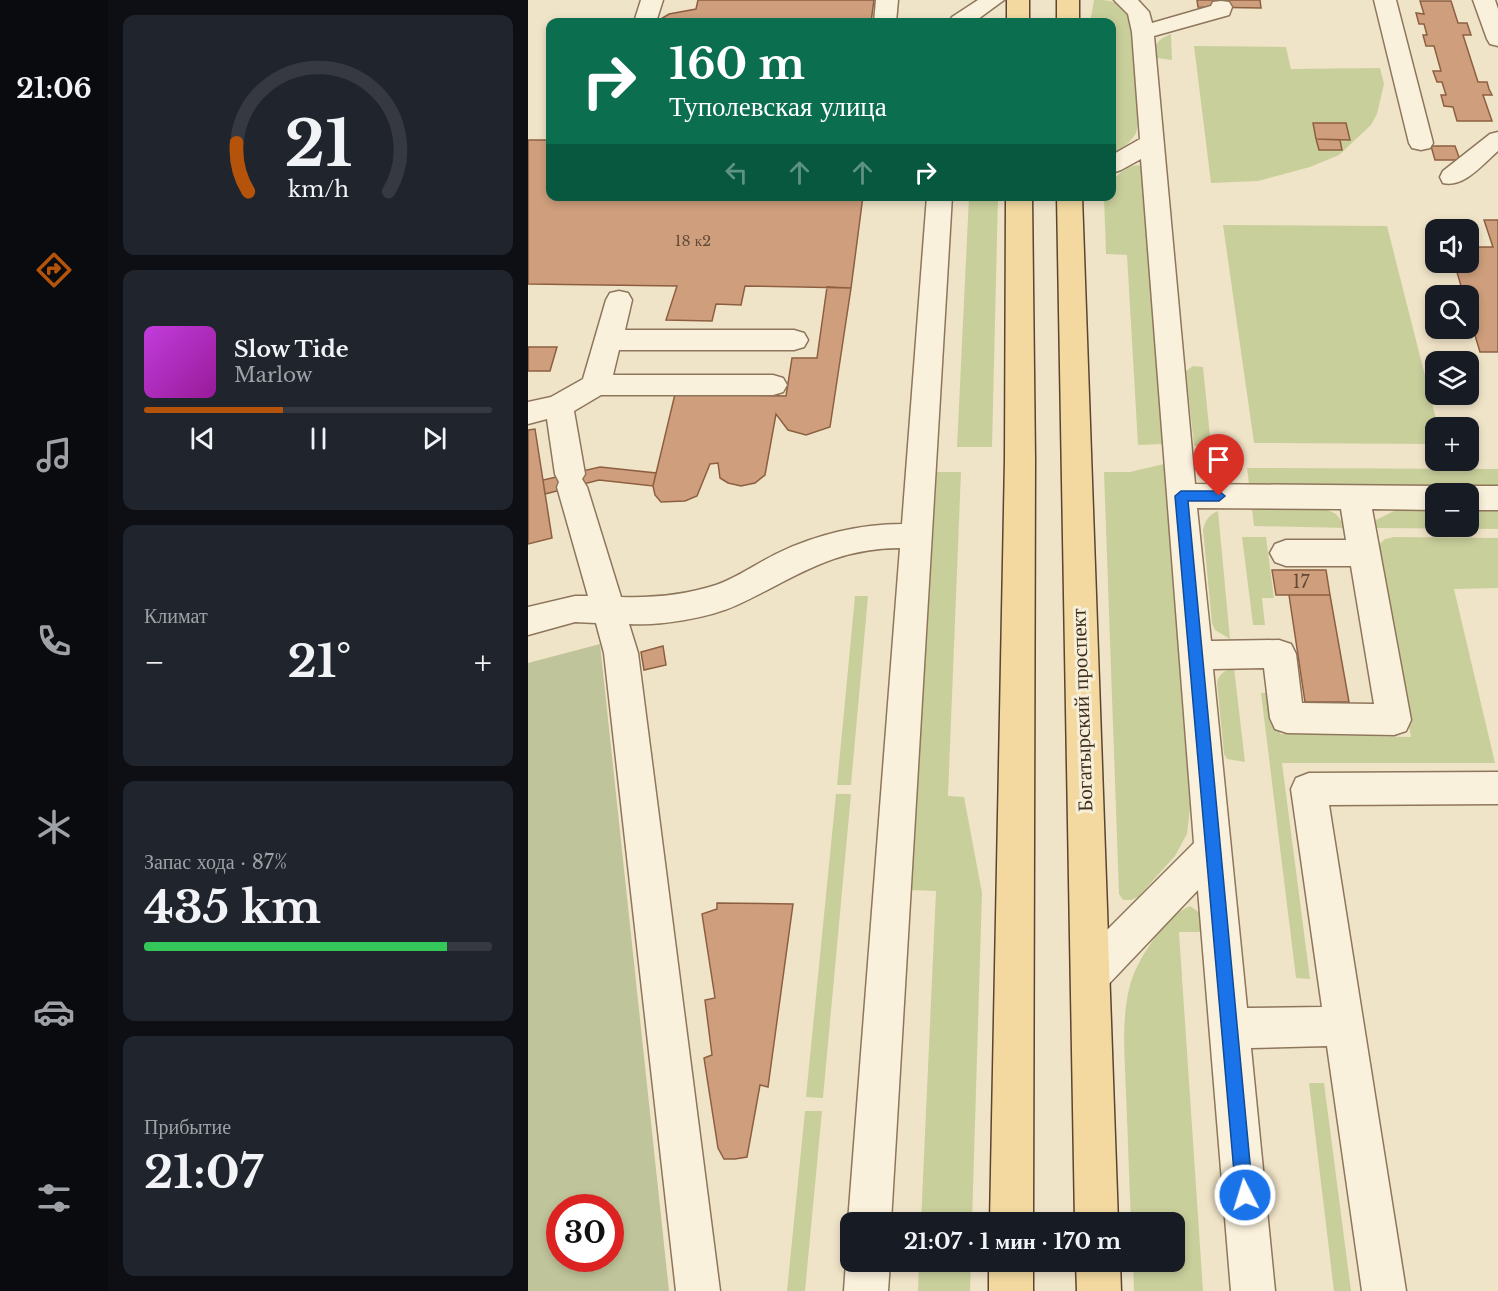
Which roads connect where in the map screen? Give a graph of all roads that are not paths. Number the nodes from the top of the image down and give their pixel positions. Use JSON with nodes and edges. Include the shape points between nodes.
{"nodes":[{"id":1,"x":652,"y":0,"type":"edge"},
{"id":2,"x":887,"y":0,"type":"edge"},
{"id":3,"x":993,"y":0,"type":"edge"},
{"id":4,"x":1018,"y":0,"type":"edge"},
{"id":5,"x":1068,"y":0,"type":"edge"},
{"id":6,"x":1125,"y":0,"type":"edge"},
{"id":7,"x":1385,"y":0,"type":"edge"},
{"id":8,"x":1484,"y":0,"type":"edge"},
{"id":9,"x":1221,"y":7,"type":"dead end"},
{"id":10,"x":1194,"y":8,"type":"edge"},
{"id":11,"x":646,"y":18,"type":"edge"},
{"id":12,"x":885,"y":18,"type":"edge"},
{"id":13,"x":966,"y":18,"type":"edge"},
{"id":14,"x":1018,"y":18,"type":"edge"},
{"id":15,"x":1068,"y":18,"type":"edge"},
{"id":16,"x":1143,"y":32,"type":"junction"},
{"id":17,"x":1498,"y":39,"type":"edge"},
{"id":18,"x":1498,"y":139,"type":"edge"},
{"id":19,"x":1151,"y":143,"type":"junction"},
{"id":20,"x":1421,"y":143,"type":"dead end"},
{"id":21,"x":1116,"y":163,"type":"edge"},
{"id":22,"x":1452,"y":177,"type":"dead end"},
{"id":23,"x":940,"y":201,"type":"edge"},
{"id":24,"x":1019,"y":201,"type":"edge"},
{"id":25,"x":1069,"y":201,"type":"edge"},
{"id":26,"x":619,"y":300,"type":"dead end"},
{"id":27,"x":609,"y":340,"type":"junction"},
{"id":28,"x":794,"y":340,"type":"dead end"},
{"id":29,"x":596,"y":385,"type":"junction"},
{"id":30,"x":773,"y":385,"type":"dead end"},
{"id":31,"x":559,"y":406,"type":"junction"},
{"id":32,"x":528,"y":413,"type":"edge"},
{"id":33,"x":1181,"y":496,"type":"junction"},
{"id":34,"x":1354,"y":497,"type":"junction"},
{"id":35,"x":1425,"y":498,"type":"edge"},
{"id":36,"x":1479,"y":498,"type":"edge"},
{"id":37,"x":1498,"y":498,"type":"edge"},
{"id":38,"x":917,"y":536,"type":"junction"},
{"id":39,"x":1286,"y":553,"type":"dead end"},
{"id":40,"x":1364,"y":553,"type":"junction"},
{"id":41,"x":608,"y":610,"type":"junction"},
{"id":42,"x":528,"y":621,"type":"edge"},
{"id":43,"x":1196,"y":655,"type":"junction"},
{"id":44,"x":1498,"y":788,"type":"edge"},
{"id":45,"x":1212,"y":850,"type":"junction"},
{"id":46,"x":1089,"y":975,"type":"junction"},
{"id":47,"x":1345,"y":1026,"type":"junction"},
{"id":48,"x":1230,"y":1028,"type":"junction"},
{"id":49,"x":871,"y":1212,"type":"edge"},
{"id":50,"x":1012,"y":1212,"type":"edge"},
{"id":51,"x":1097,"y":1212,"type":"edge"},
{"id":52,"x":867,"y":1272,"type":"edge"},
{"id":53,"x":1011,"y":1272,"type":"edge"},
{"id":54,"x":1098,"y":1272,"type":"edge"},
{"id":55,"x":698,"y":1291,"type":"edge"},
{"id":56,"x":866,"y":1291,"type":"edge"},
{"id":57,"x":1011,"y":1291,"type":"edge"},
{"id":58,"x":1099,"y":1291,"type":"edge"},
{"id":59,"x":1253,"y":1291,"type":"edge"},
{"id":60,"x":1384,"y":1291,"type":"edge"}],
"edges":[{"from":1,"to":11,"type":"street"},
{"from":2,"to":12,"type":"street"},
{"from":3,"to":13,"type":"street"},
{"from":4,"to":14,"type":"main road"},
{"from":5,"to":15,"type":"main road"},
{"from":6,"to":16,"type":"street","via":[[1138,12]]},
{"from":7,"to":20,"type":"street"},
{"from":8,"to":17,"type":"street"},
{"from":9,"to":10,"type":"street"},
{"from":10,"to":16,"type":"street"},
{"from":16,"to":19,"type":"street"},
{"from":18,"to":22,"type":"street"},
{"from":19,"to":21,"type":"street"},
{"from":19,"to":33,"type":"street"},
{"from":23,"to":38,"type":"street"},
{"from":24,"to":50,"type":"main road"},
{"from":25,"to":46,"type":"main road","name":"Богатырский проспект"},
{"from":26,"to":27,"type":"street"},
{"from":27,"to":28,"type":"street"},
{"from":27,"to":29,"type":"street"},
{"from":29,"to":30,"type":"street"},
{"from":29,"to":31,"type":"street"},
{"from":31,"to":32,"type":"street"},
{"from":31,"to":41,"type":"street","via":[[571,480]]},
{"from":33,"to":34,"type":"street"},
{"from":33,"to":43,"type":"street"},
{"from":34,"to":35,"type":"street"},
{"from":34,"to":40,"type":"street"},
{"from":36,"to":37,"type":"street"},
{"from":38,"to":41,"type":"street","via":[[888,536],[822,548],[724,596],[655,612]]},
{"from":38,"to":49,"type":"street"},
{"from":39,"to":40,"type":"street"},
{"from":40,"to":43,"type":"street","via":[[1394,720],[1287,718],[1279,654]]},
{"from":41,"to":42,"type":"street","via":[[575,609]]},
{"from":41,"to":55,"type":"street","via":[[621,653]]},
{"from":43,"to":45,"type":"street"},
{"from":44,"to":47,"type":"street","via":[[1309,789]]},
{"from":45,"to":46,"type":"street"},
{"from":45,"to":48,"type":"street"},
{"from":46,"to":51,"type":"main road","name":"Богатырский проспект"},
{"from":47,"to":48,"type":"street"},
{"from":47,"to":60,"type":"street"},
{"from":48,"to":59,"type":"street"},
{"from":52,"to":56,"type":"street"},
{"from":53,"to":57,"type":"main road"},
{"from":54,"to":58,"type":"main road"}]}
